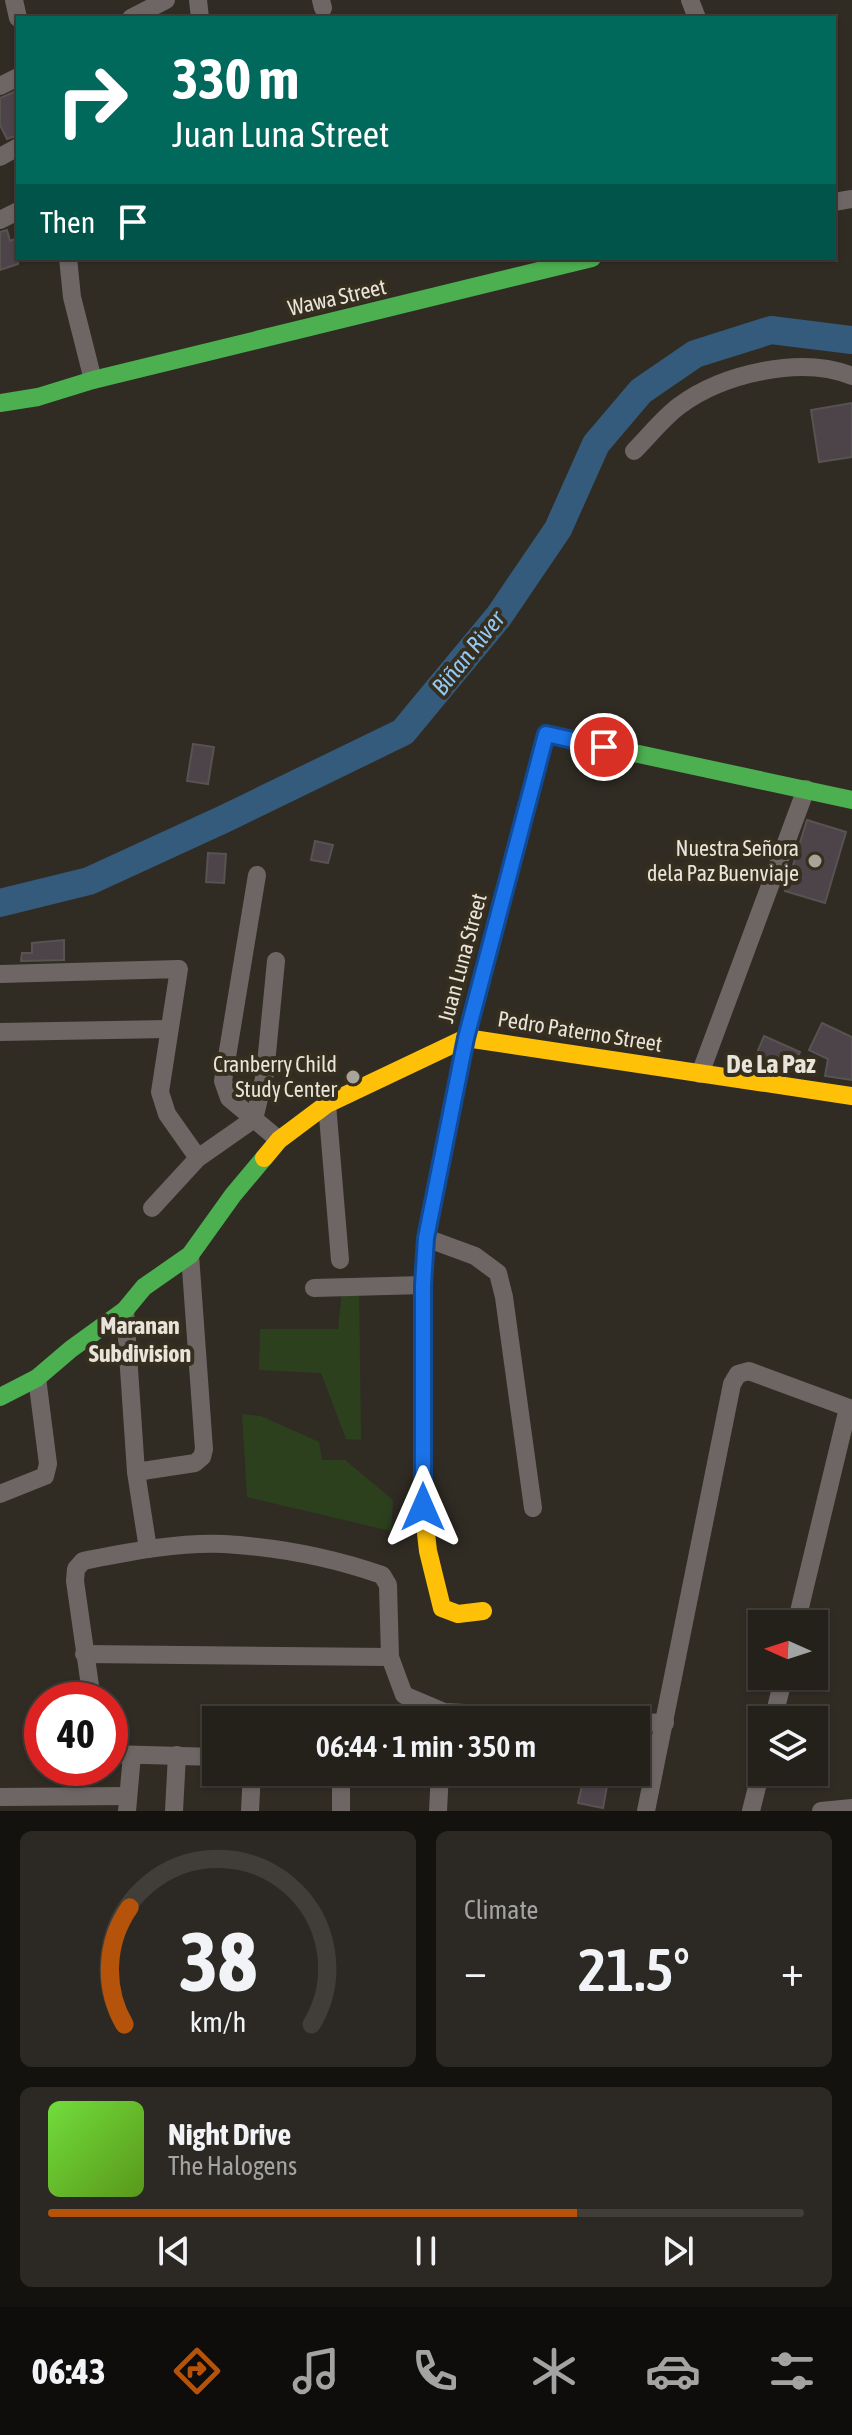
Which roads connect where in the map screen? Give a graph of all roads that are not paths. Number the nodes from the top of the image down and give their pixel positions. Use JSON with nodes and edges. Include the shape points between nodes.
{"nodes":[{"id":1,"x":166,"y":0,"type":"edge"},
{"id":2,"x":135,"y":16,"type":"edge"},
{"id":3,"x":68,"y":260,"type":"edge"},
{"id":4,"x":584,"y":260,"type":"edge"},
{"id":5,"x":852,"y":376,"type":"edge"},
{"id":6,"x":93,"y":380,"type":"junction"},
{"id":7,"x":0,"y":403,"type":"edge"},
{"id":8,"x":634,"y":451,"type":"dead end"},
{"id":9,"x":806,"y":789,"type":"junction"},
{"id":10,"x":852,"y":800,"type":"edge"},
{"id":11,"x":257,"y":875,"type":"dead end"},
{"id":12,"x":276,"y":961,"type":"dead end"},
{"id":13,"x":0,"y":974,"type":"edge"},
{"id":14,"x":168,"y":1029,"type":"junction"},
{"id":15,"x":0,"y":1032,"type":"edge"},
{"id":16,"x":466,"y":1038,"type":"junction"},
{"id":17,"x":700,"y":1074,"type":"junction"},
{"id":18,"x":852,"y":1096,"type":"edge"},
{"id":19,"x":327,"y":1104,"type":"junction"},
{"id":20,"x":254,"y":1119,"type":"junction"},
{"id":21,"x":279,"y":1140,"type":"junction"},
{"id":22,"x":198,"y":1158,"type":"junction"},
{"id":23,"x":152,"y":1208,"type":"dead end"},
{"id":24,"x":426,"y":1238,"type":"junction"},
{"id":25,"x":190,"y":1255,"type":"junction"},
{"id":26,"x":340,"y":1260,"type":"dead end"},
{"id":27,"x":423,"y":1285,"type":"junction"},
{"id":28,"x":314,"y":1288,"type":"dead end"},
{"id":29,"x":125,"y":1310,"type":"junction"},
{"id":30,"x":37,"y":1378,"type":"junction"},
{"id":31,"x":0,"y":1397,"type":"edge"},
{"id":32,"x":850,"y":1409,"type":"edge"},
{"id":33,"x":136,"y":1472,"type":"junction"},
{"id":34,"x":0,"y":1494,"type":"edge"},
{"id":35,"x":533,"y":1508,"type":"dead end"},
{"id":36,"x":148,"y":1549,"type":"junction"},
{"id":37,"x":800,"y":1610,"type":"edge"},
{"id":38,"x":483,"y":1611,"type":"dead end"},
{"id":39,"x":84,"y":1654,"type":"junction"},
{"id":40,"x":390,"y":1657,"type":"junction"},
{"id":41,"x":89,"y":1682,"type":"edge"},
{"id":42,"x":425,"y":1706,"type":"edge"},
{"id":43,"x":650,"y":1722,"type":"edge"},
{"id":44,"x":665,"y":1723,"type":"junction"},
{"id":45,"x":128,"y":1755,"type":"edge"},
{"id":46,"x":132,"y":1755,"type":"junction"},
{"id":47,"x":177,"y":1755,"type":"junction"},
{"id":48,"x":202,"y":1756,"type":"edge"},
{"id":49,"x":251,"y":1786,"type":"edge"},
{"id":50,"x":341,"y":1786,"type":"edge"},
{"id":51,"x":439,"y":1786,"type":"edge"},
{"id":52,"x":757,"y":1786,"type":"edge"},
{"id":53,"x":11,"y":1801,"type":"edge"},
{"id":54,"x":59,"y":1803,"type":"edge"},
{"id":55,"x":128,"y":1804,"type":"edge"},
{"id":56,"x":852,"y":1808,"type":"edge"},
{"id":57,"x":174,"y":1811,"type":"edge"},
{"id":58,"x":250,"y":1811,"type":"edge"},
{"id":59,"x":341,"y":1811,"type":"edge"},
{"id":60,"x":438,"y":1811,"type":"edge"},
{"id":61,"x":646,"y":1811,"type":"edge"},
{"id":62,"x":751,"y":1811,"type":"edge"},
{"id":63,"x":821,"y":1811,"type":"edge"}],
"edges":[{"from":1,"to":2,"type":"street"},
{"from":3,"to":6,"type":"street"},
{"from":4,"to":6,"type":"street","name":"Wawa Street"},
{"from":5,"to":8,"type":"street","via":[[798,366],[729,379],[676,408]]},
{"from":6,"to":7,"type":"street","name":"Wawa Street"},
{"from":9,"to":10,"type":"street","name":"Juan Luna Street"},
{"from":9,"to":16,"type":"street","name":"Juan Luna Street","via":[[546,734]]},
{"from":9,"to":17,"type":"street"},
{"from":11,"to":20,"type":"street","via":[[223,1081],[229,1098]]},
{"from":12,"to":20,"type":"street","via":[[265,1074]]},
{"from":13,"to":14,"type":"street","via":[[179,969]]},
{"from":14,"to":15,"type":"street"},
{"from":14,"to":22,"type":"street","via":[[160,1092],[167,1114]]},
{"from":16,"to":17,"type":"street","name":"Pedro Paterno Street"},
{"from":16,"to":19,"type":"street","name":"Pedro Paterno Street"},
{"from":16,"to":24,"type":"street","name":"Juan Luna Street"},
{"from":17,"to":18,"type":"street","name":"Pedro Paterno Street"},
{"from":19,"to":21,"type":"street","name":"Pedro Paterno Street"},
{"from":19,"to":26,"type":"street"},
{"from":20,"to":21,"type":"street"},
{"from":20,"to":22,"type":"street"},
{"from":21,"to":25,"type":"street","name":"Pedro Paterno Street"},
{"from":22,"to":23,"type":"street"},
{"from":24,"to":27,"type":"street","name":"Juan Luna Street"},
{"from":24,"to":35,"type":"street","via":[[475,1256],[498,1273]]},
{"from":25,"to":29,"type":"street","name":"Pedro Paterno Street","via":[[144,1287]]},
{"from":25,"to":33,"type":"street","via":[[204,1449],[195,1463]]},
{"from":27,"to":28,"type":"street"},
{"from":27,"to":38,"type":"street","name":"Juan Luna Street","via":[[423,1507],[428,1551],[442,1608],[458,1614]]},
{"from":29,"to":30,"type":"street","name":"Pedro Paterno Street"},
{"from":29,"to":33,"type":"street"},
{"from":30,"to":31,"type":"street","name":"Pedro Paterno Street"},
{"from":30,"to":34,"type":"street","via":[[45,1476]]},
{"from":32,"to":37,"type":"street"},
{"from":32,"to":44,"type":"street","via":[[749,1371],[738,1374],[732,1384]]},
{"from":33,"to":36,"type":"street"},
{"from":36,"to":39,"type":"street","via":[[83,1561],[76,1569]]},
{"from":36,"to":40,"type":"street","via":[[223,1544],[286,1552],[382,1575],[388,1585]]},
{"from":39,"to":40,"type":"street"},
{"from":39,"to":41,"type":"street"},
{"from":40,"to":42,"type":"street","via":[[404,1695]]},
{"from":43,"to":44,"type":"street"},
{"from":44,"to":61,"type":"street"},
{"from":45,"to":46,"type":"street"},
{"from":46,"to":47,"type":"street"},
{"from":46,"to":55,"type":"street"},
{"from":47,"to":48,"type":"street"},
{"from":47,"to":57,"type":"street"},
{"from":49,"to":58,"type":"street"},
{"from":50,"to":59,"type":"street"},
{"from":51,"to":60,"type":"street"},
{"from":52,"to":62,"type":"street"},
{"from":53,"to":54,"type":"street"},
{"from":54,"to":55,"type":"street"},
{"from":56,"to":63,"type":"street"}]}
